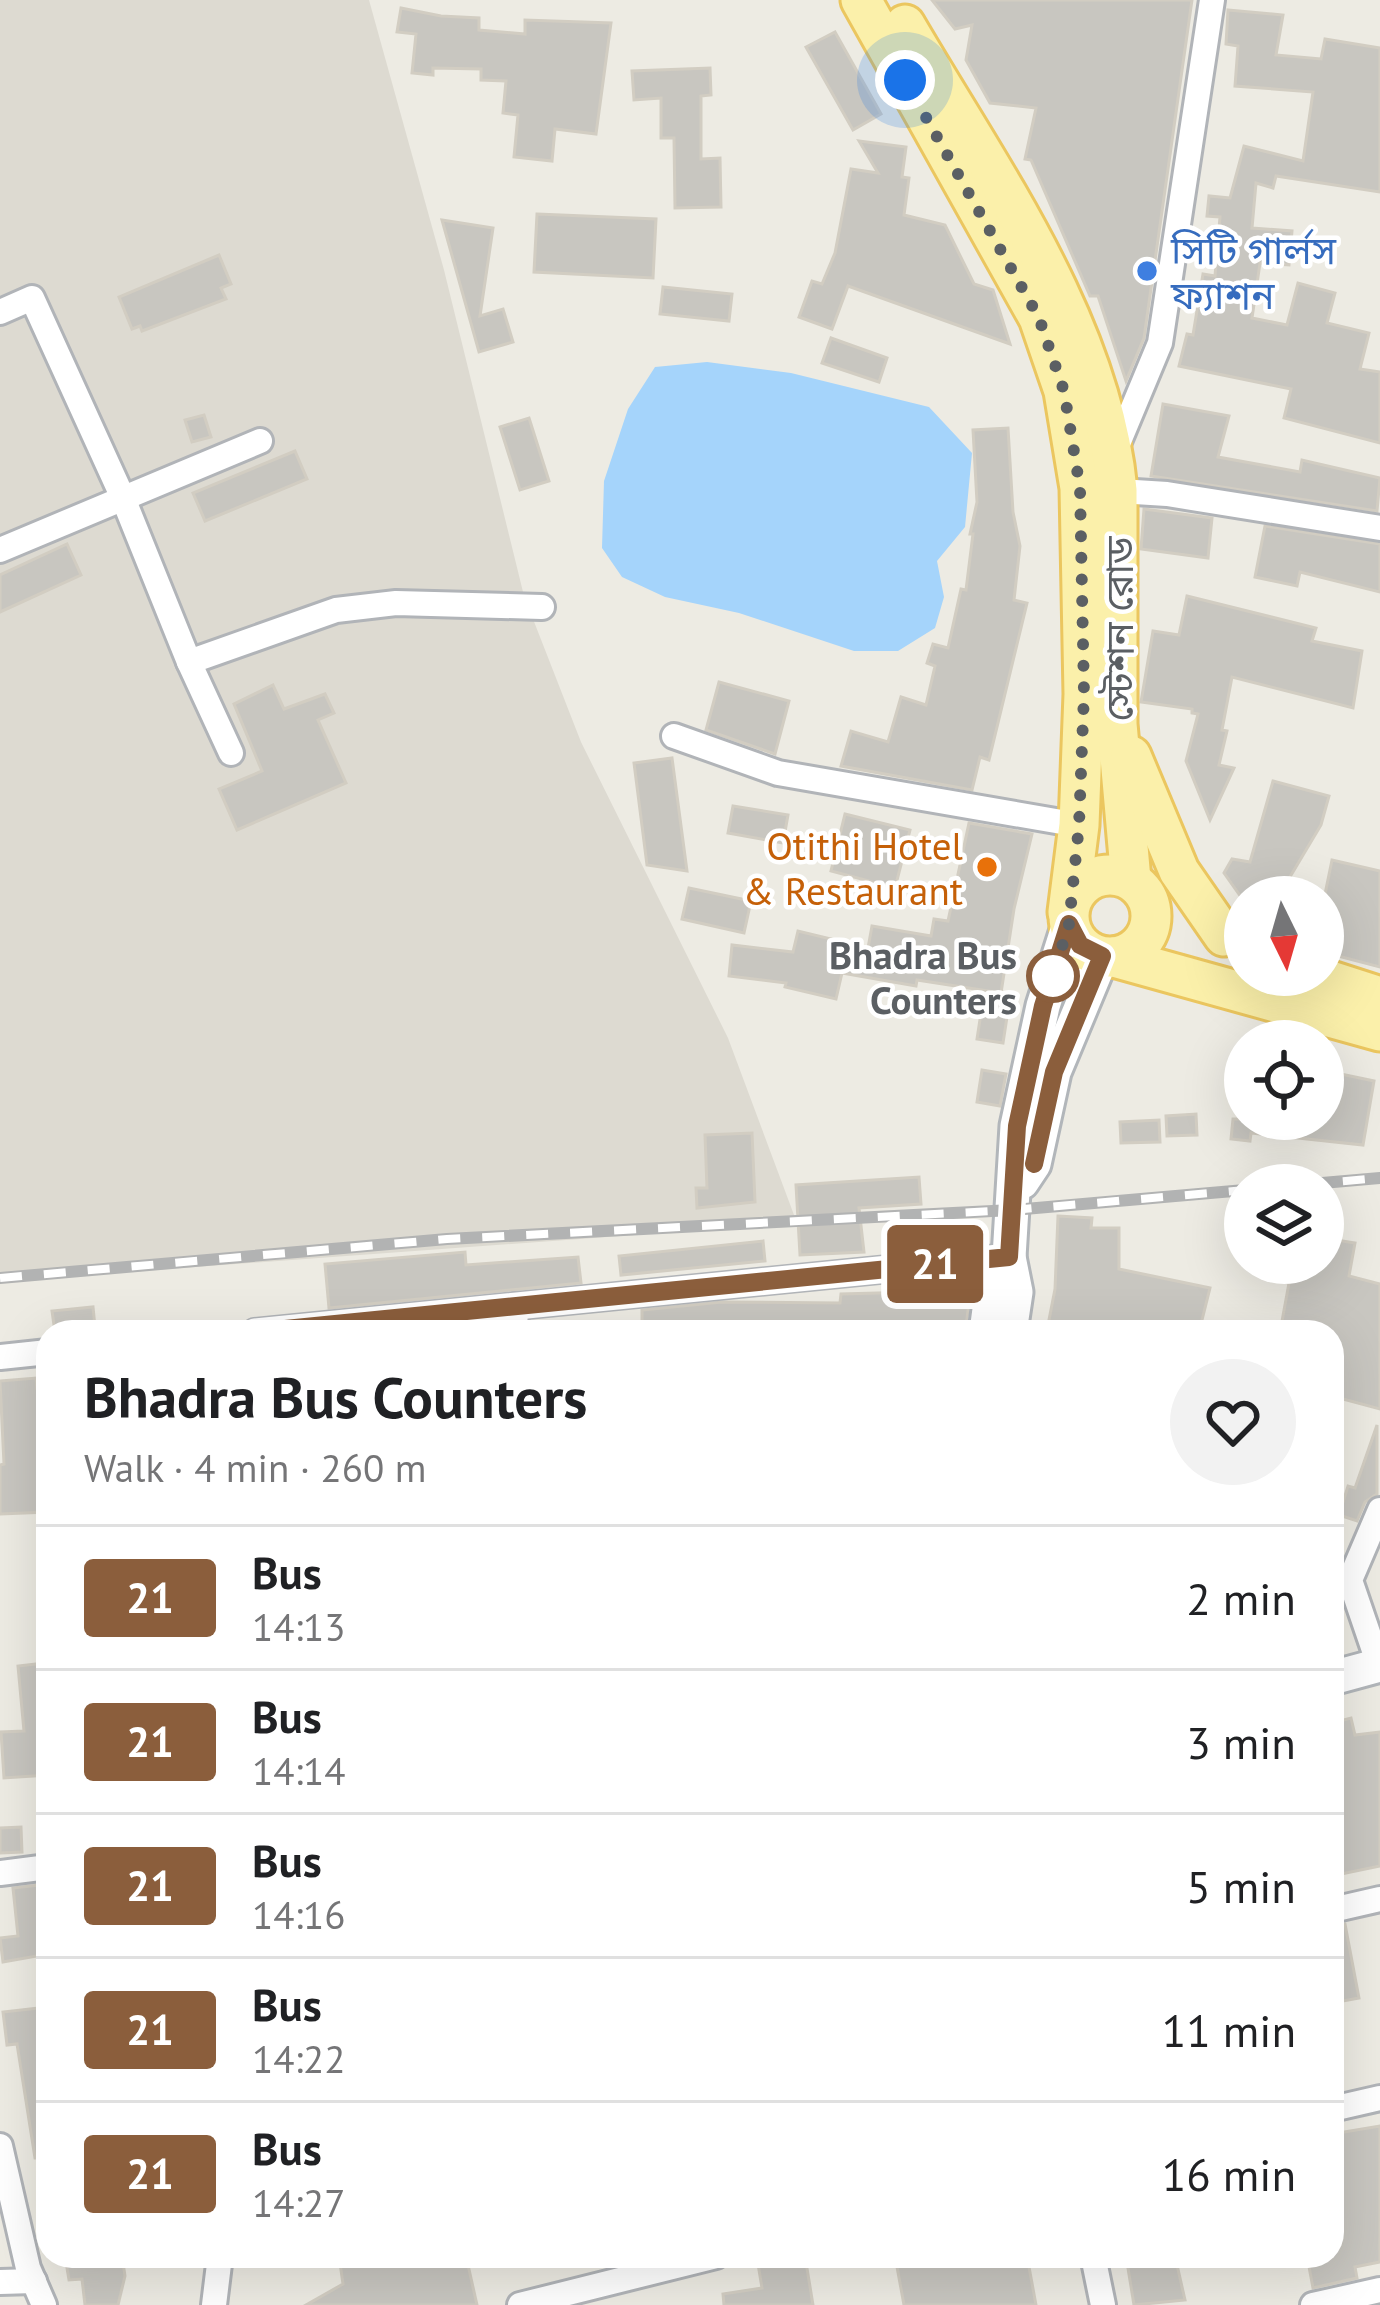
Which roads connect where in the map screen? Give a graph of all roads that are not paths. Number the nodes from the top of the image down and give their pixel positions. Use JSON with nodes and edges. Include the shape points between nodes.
{"nodes":[{"id":1,"x":861,"y":0,"type":"edge"},
{"id":2,"x":891,"y":0,"type":"edge"},
{"id":3,"x":1212,"y":0,"type":"edge"},
{"id":4,"x":0,"y":312,"type":"edge"},
{"id":5,"x":260,"y":442,"type":"dead end"},
{"id":6,"x":1104,"y":477,"type":"junction"},
{"id":7,"x":122,"y":498,"type":"junction"},
{"id":8,"x":1380,"y":528,"type":"edge"},
{"id":9,"x":0,"y":550,"type":"edge"},
{"id":10,"x":542,"y":607,"type":"dead end"},
{"id":11,"x":189,"y":662,"type":"junction"},
{"id":12,"x":1117,"y":724,"type":"junction"},
{"id":13,"x":674,"y":736,"type":"dead end"},
{"id":14,"x":231,"y":753,"type":"dead end"},
{"id":15,"x":1079,"y":825,"type":"junction"},
{"id":16,"x":1140,"y":890,"type":"junction"},
{"id":17,"x":1069,"y":918,"type":"junction"},
{"id":18,"x":1224,"y":928,"type":"edge"},
{"id":19,"x":1224,"y":936,"type":"edge"},
{"id":20,"x":1108,"y":957,"type":"junction"},
{"id":21,"x":1344,"y":985,"type":"edge"},
{"id":22,"x":1380,"y":997,"type":"edge"},
{"id":23,"x":1380,"y":1030,"type":"edge"},
{"id":24,"x":1015,"y":1194,"type":"junction"},
{"id":25,"x":1009,"y":1257,"type":"junction"},
{"id":26,"x":516,"y":1319,"type":"edge"},
{"id":27,"x":988,"y":1320,"type":"edge"},
{"id":28,"x":1012,"y":1320,"type":"edge"},
{"id":29,"x":36,"y":1353,"type":"edge"},
{"id":30,"x":0,"y":1357,"type":"edge"},
{"id":31,"x":1380,"y":1510,"type":"edge"},
{"id":32,"x":1379,"y":1665,"type":"edge"},
{"id":33,"x":1344,"y":1675,"type":"edge"},
{"id":34,"x":1380,"y":1687,"type":"edge"},
{"id":35,"x":1344,"y":1696,"type":"edge"},
{"id":36,"x":36,"y":1869,"type":"edge"},
{"id":37,"x":0,"y":1873,"type":"edge"},
{"id":38,"x":1380,"y":1899,"type":"edge"},
{"id":39,"x":1344,"y":1907,"type":"edge"},
{"id":40,"x":1380,"y":2098,"type":"edge"},
{"id":41,"x":1344,"y":2106,"type":"edge"},
{"id":42,"x":0,"y":2146,"type":"edge"},
{"id":43,"x":219,"y":2268,"type":"edge"},
{"id":44,"x":668,"y":2268,"type":"edge"},
{"id":45,"x":1095,"y":2268,"type":"edge"},
{"id":46,"x":0,"y":2282,"type":"edge"},
{"id":47,"x":1380,"y":2290,"type":"edge"},
{"id":48,"x":39,"y":2293,"type":"edge"},
{"id":49,"x":214,"y":2305,"type":"edge"},
{"id":50,"x":520,"y":2305,"type":"edge"},
{"id":51,"x":1103,"y":2305,"type":"edge"},
{"id":52,"x":1313,"y":2305,"type":"edge"}],
"edges":[{"from":1,"to":6,"type":"main road","name":"স্টেশন রোড","via":[[1039,318]]},
{"from":2,"to":6,"type":"main road","name":"স্টেশন রোড","via":[[1065,301]]},
{"from":3,"to":6,"type":"street","via":[[1160,343]]},
{"from":4,"to":7,"type":"street","via":[[32,298]]},
{"from":5,"to":7,"type":"street"},
{"from":6,"to":8,"type":"street"},
{"from":6,"to":12,"type":"main road","name":"স্টেশন রোড"},
{"from":6,"to":15,"type":"main road","name":"স্টেশন রোড"},
{"from":7,"to":9,"type":"street"},
{"from":7,"to":11,"type":"street"},
{"from":10,"to":11,"type":"street","via":[[396,603],[335,610]]},
{"from":11,"to":14,"type":"street"},
{"from":12,"to":16,"type":"main road","name":"স্টেশন রোড"},
{"from":12,"to":18,"type":"main road","via":[[1179,871]]},
{"from":13,"to":15,"type":"street","via":[[778,773]]},
{"from":15,"to":17,"type":"main road","name":"স্টেশন রোড"},
{"from":16,"to":17,"type":"main road","via":[[1118,875],[1092,878],[1079,887]]},
{"from":16,"to":19,"type":"main road"},
{"from":16,"to":20,"type":"main road","via":[[1148,933],[1138,946]]},
{"from":17,"to":20,"type":"main road","via":[[1080,945]]},
{"from":17,"to":24,"type":"main road","via":[[1017,1126]]},
{"from":20,"to":23,"type":"main road"},
{"from":20,"to":24,"type":"main road","via":[[1054,1072],[1034,1164]]},
{"from":21,"to":22,"type":"main road"},
{"from":24,"to":25,"type":"main road"},
{"from":25,"to":26,"type":"street"},
{"from":25,"to":27,"type":"main road","via":[[992,1287]]},
{"from":25,"to":28,"type":"main road"},
{"from":29,"to":30,"type":"street"},
{"from":31,"to":32,"type":"street","via":[[1350,1580]]},
{"from":32,"to":33,"type":"main road"},
{"from":34,"to":35,"type":"main road"},
{"from":36,"to":37,"type":"street"},
{"from":38,"to":39,"type":"street"},
{"from":40,"to":41,"type":"street"},
{"from":42,"to":48,"type":"street"},
{"from":43,"to":49,"type":"street"},
{"from":44,"to":50,"type":"street"},
{"from":45,"to":51,"type":"street"},
{"from":46,"to":48,"type":"street"},
{"from":47,"to":52,"type":"street"}]}
